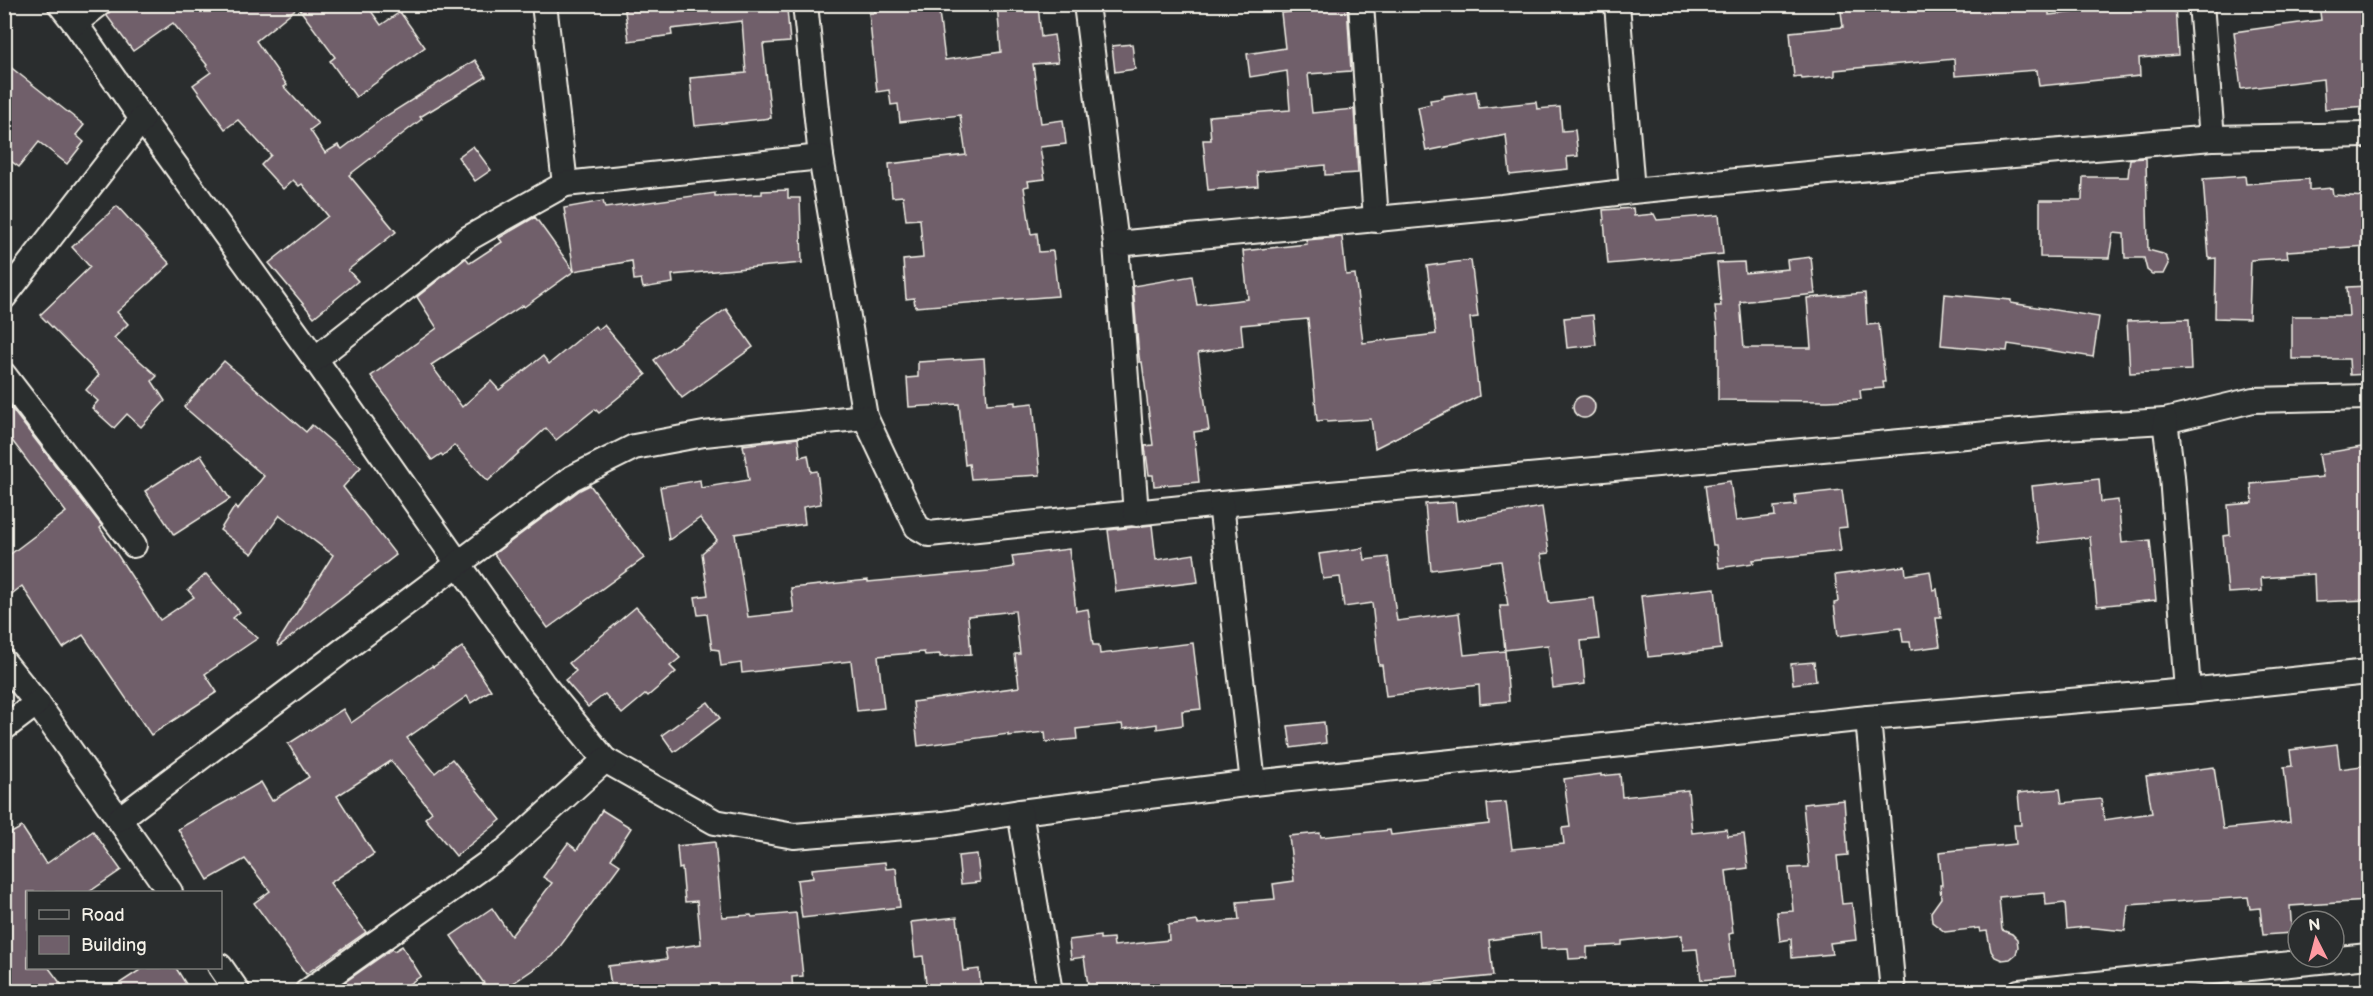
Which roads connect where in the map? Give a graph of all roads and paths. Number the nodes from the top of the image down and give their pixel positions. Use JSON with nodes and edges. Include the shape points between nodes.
{"nodes":[{"id":1,"x":60,"y":4,"type":"edge"},
{"id":2,"x":99,"y":4,"type":"edge"},
{"id":3,"x":544,"y":4,"type":"edge"},
{"id":4,"x":805,"y":4,"type":"edge"},
{"id":5,"x":1086,"y":4,"type":"edge"},
{"id":6,"x":1361,"y":4,"type":"edge"},
{"id":7,"x":1617,"y":4,"type":"edge"},
{"id":8,"x":2200,"y":4,"type":"edge"},
{"id":9,"x":75,"y":23,"type":"junction"},
{"id":10,"x":142,"y":119,"type":"junction"},
{"id":11,"x":2368,"y":135,"type":"edge"},
{"id":12,"x":2212,"y":138,"type":"junction"},
{"id":13,"x":821,"y":157,"type":"junction"},
{"id":14,"x":565,"y":184,"type":"junction"},
{"id":15,"x":1632,"y":191,"type":"junction"},
{"id":16,"x":1376,"y":220,"type":"junction"},
{"id":17,"x":1116,"y":244,"type":"junction"},
{"id":18,"x":4,"y":297,"type":"edge"},
{"id":19,"x":315,"y":358,"type":"junction"},
{"id":20,"x":4,"y":375,"type":"edge"},
{"id":21,"x":2368,"y":397,"type":"edge"},
{"id":22,"x":864,"y":417,"type":"junction"},
{"id":23,"x":2165,"y":421,"type":"junction"},
{"id":24,"x":1221,"y":504,"type":"junction"},
{"id":25,"x":1136,"y":514,"type":"junction"},
{"id":26,"x":134,"y":545,"type":"dead end"},
{"id":27,"x":457,"y":564,"type":"junction"},
{"id":28,"x":4,"y":662,"type":"edge"},
{"id":29,"x":2368,"y":672,"type":"edge"},
{"id":30,"x":2188,"y":691,"type":"junction"},
{"id":31,"x":37,"y":703,"type":"junction"},
{"id":32,"x":1868,"y":718,"type":"junction"},
{"id":33,"x":4,"y":728,"type":"edge"},
{"id":34,"x":605,"y":760,"type":"junction"},
{"id":35,"x":1253,"y":783,"type":"junction"},
{"id":36,"x":1020,"y":812,"type":"junction"},
{"id":37,"x":119,"y":819,"type":"junction"},
{"id":38,"x":169,"y":891,"type":"edge"},
{"id":39,"x":2368,"y":956,"type":"edge"},
{"id":40,"x":222,"y":969,"type":"edge"},
{"id":41,"x":238,"y":992,"type":"edge"},
{"id":42,"x":307,"y":992,"type":"edge"},
{"id":43,"x":1050,"y":992,"type":"edge"},
{"id":44,"x":1893,"y":992,"type":"edge"},
{"id":45,"x":2019,"y":992,"type":"edge"}],
"edges":[{"from":1,"to":9,"type":"street"},
{"from":2,"to":9,"type":"street"},
{"from":3,"to":14,"type":"street"},
{"from":4,"to":13,"type":"street"},
{"from":5,"to":17,"type":"street"},
{"from":6,"to":16,"type":"street"},
{"from":7,"to":15,"type":"street"},
{"from":8,"to":12,"type":"street"},
{"from":9,"to":10,"type":"street"},
{"from":10,"to":18,"type":"street"},
{"from":10,"to":19,"type":"street"},
{"from":11,"to":12,"type":"street"},
{"from":12,"to":15,"type":"street"},
{"from":13,"to":14,"type":"street"},
{"from":13,"to":22,"type":"street"},
{"from":14,"to":19,"type":"street","via":[[469,238]]},
{"from":15,"to":16,"type":"street"},
{"from":16,"to":17,"type":"street"},
{"from":17,"to":25,"type":"street"},
{"from":19,"to":27,"type":"street"},
{"from":20,"to":26,"type":"street"},
{"from":21,"to":23,"type":"street","via":[[2253,400]]},
{"from":22,"to":25,"type":"street","via":[[917,527],[929,534]]},
{"from":22,"to":27,"type":"street","via":[[704,434],[634,447],[572,478]]},
{"from":23,"to":24,"type":"street"},
{"from":23,"to":30,"type":"street"},
{"from":24,"to":25,"type":"street"},
{"from":24,"to":35,"type":"street"},
{"from":27,"to":34,"type":"street","via":[[542,683]]},
{"from":27,"to":37,"type":"street"},
{"from":28,"to":31,"type":"street"},
{"from":29,"to":30,"type":"street"},
{"from":30,"to":32,"type":"street"},
{"from":31,"to":33,"type":"street"},
{"from":31,"to":37,"type":"street"},
{"from":32,"to":35,"type":"street"},
{"from":32,"to":44,"type":"street"},
{"from":34,"to":36,"type":"street","via":[[715,822],[794,836],[944,824]]},
{"from":34,"to":42,"type":"street","via":[[505,850]]},
{"from":35,"to":36,"type":"street"},
{"from":36,"to":43,"type":"street"},
{"from":37,"to":38,"type":"street"},
{"from":39,"to":45,"type":"street"},
{"from":40,"to":41,"type":"street"}]}
